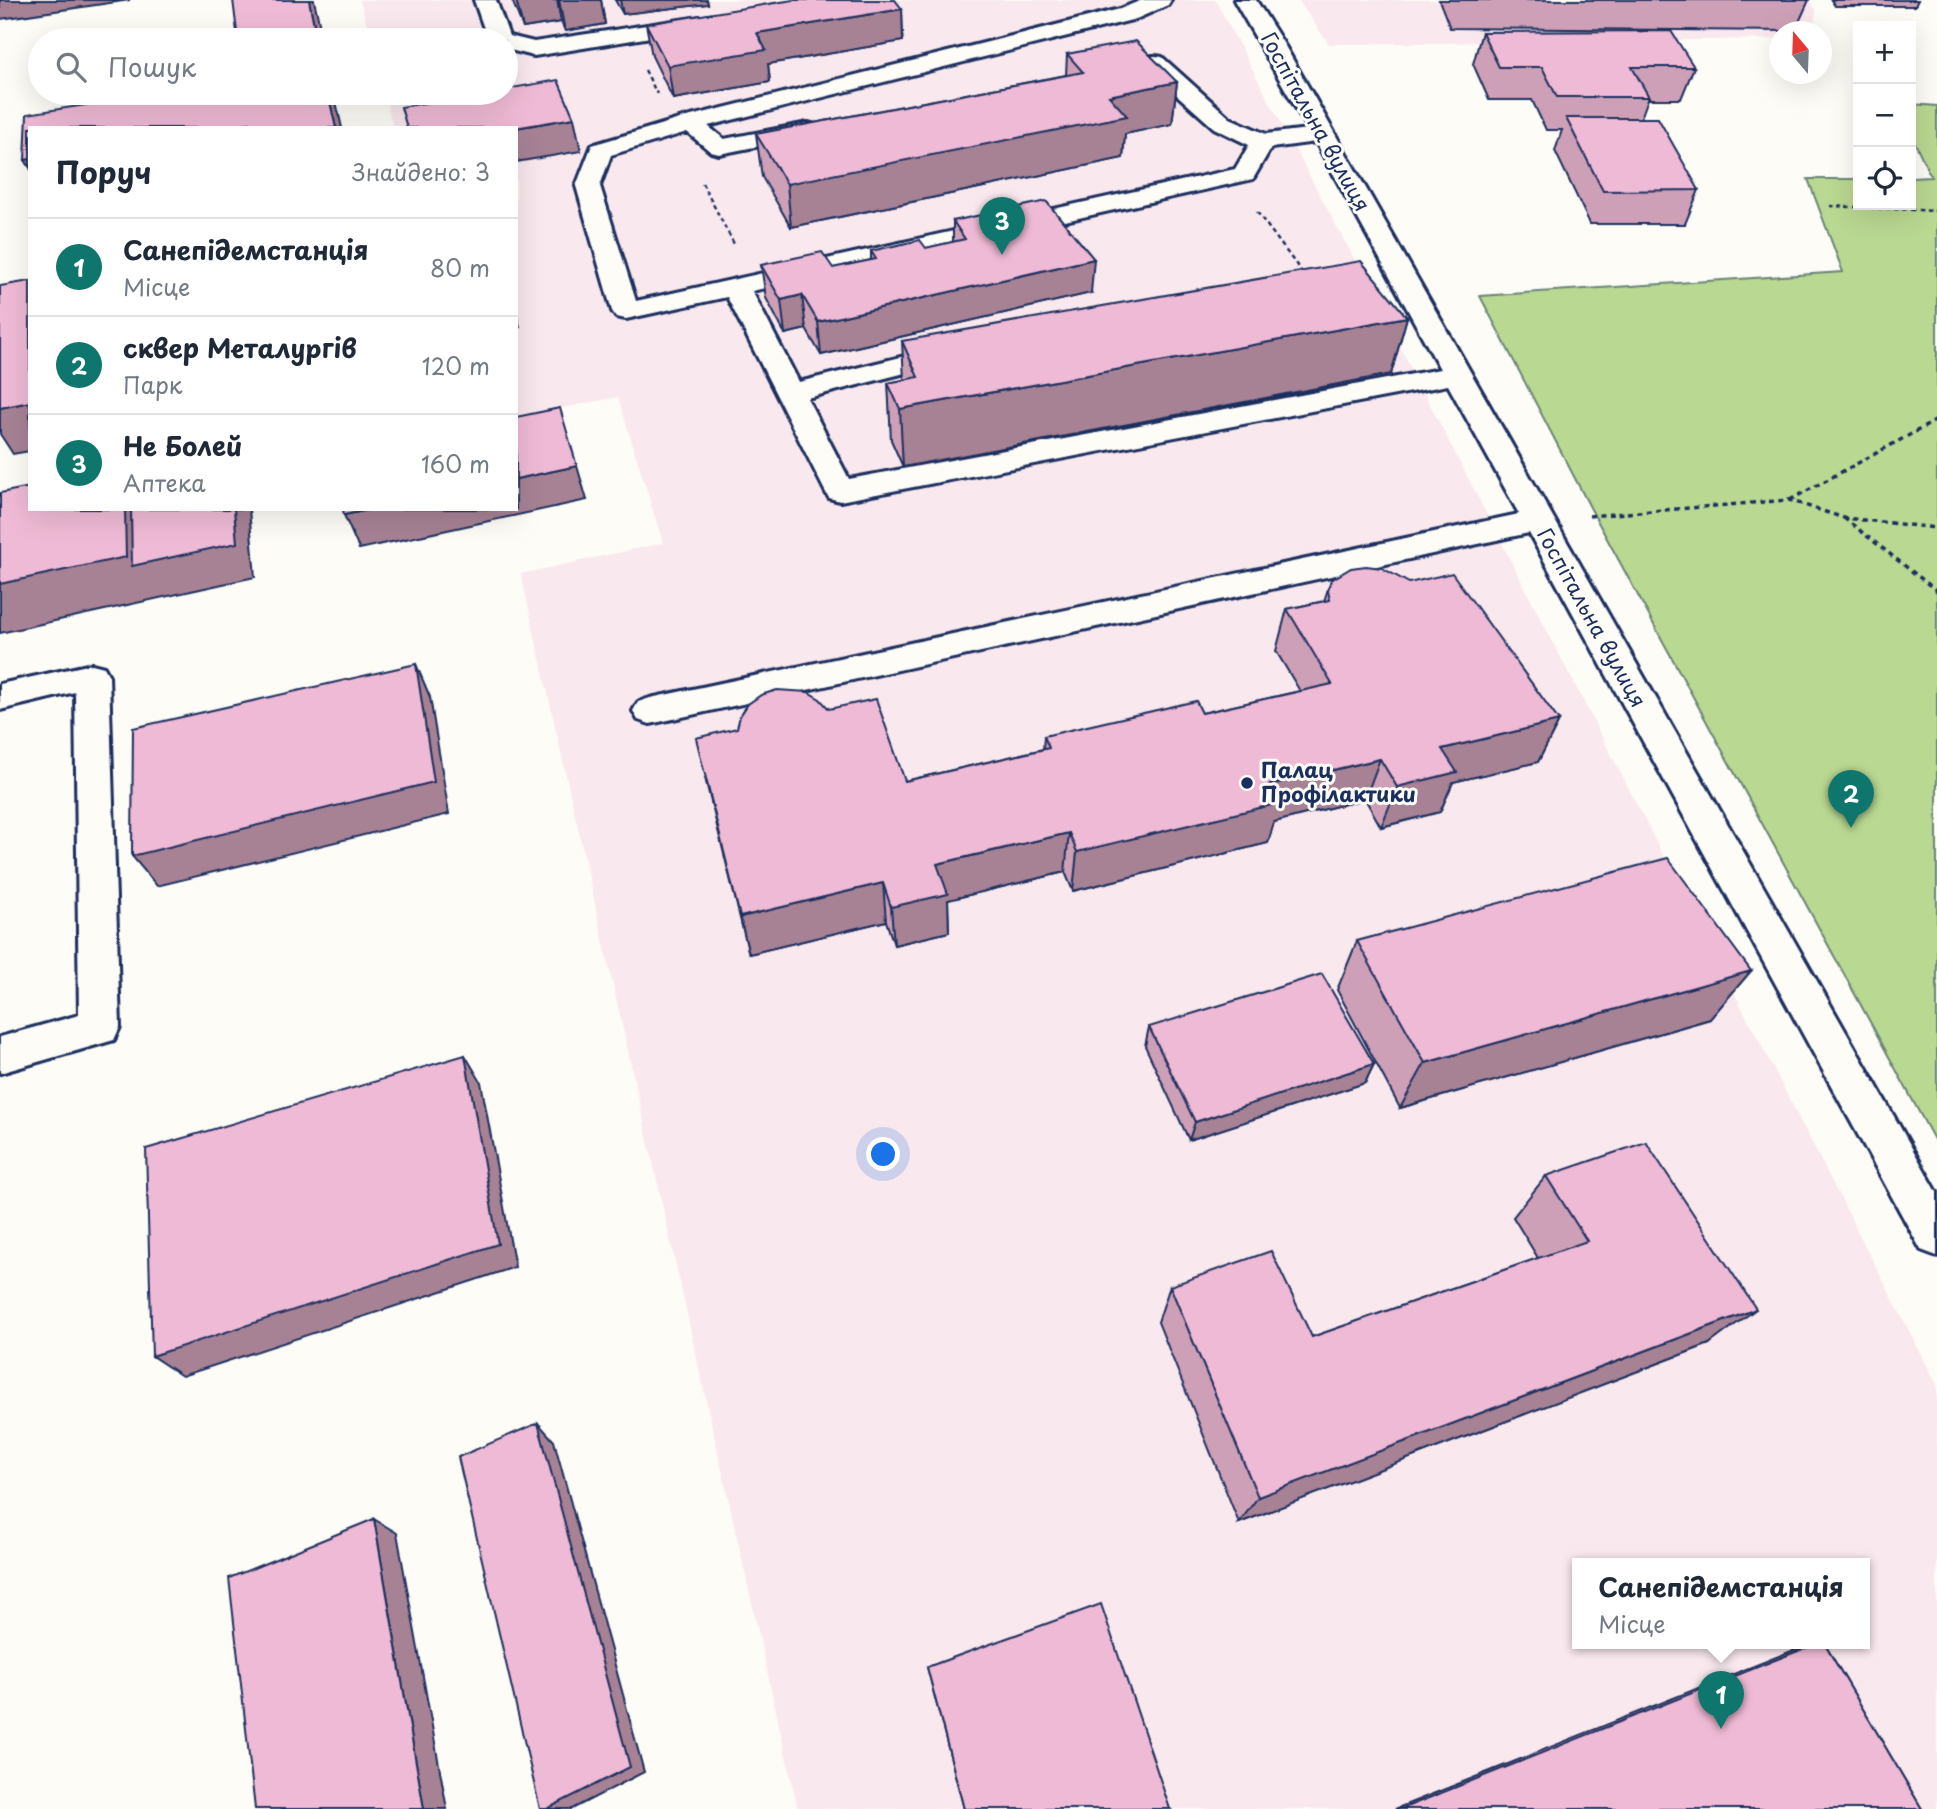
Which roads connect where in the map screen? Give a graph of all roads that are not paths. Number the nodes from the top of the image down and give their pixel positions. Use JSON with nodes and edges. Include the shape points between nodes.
{"nodes":[{"id":1,"x":485,"y":0,"type":"edge"},
{"id":2,"x":1160,"y":0,"type":"edge"},
{"id":3,"x":1245,"y":0,"type":"edge"},
{"id":4,"x":1096,"y":1,"type":"edge"},
{"id":5,"x":1128,"y":14,"type":"junction"},
{"id":6,"x":724,"y":19,"type":"edge"},
{"id":7,"x":495,"y":28,"type":"edge"},
{"id":8,"x":518,"y":45,"type":"edge"},
{"id":9,"x":1116,"y":70,"type":"edge"},
{"id":10,"x":691,"y":123,"type":"junction"},
{"id":11,"x":826,"y":126,"type":"edge"},
{"id":12,"x":1323,"y":134,"type":"junction"},
{"id":13,"x":1263,"y":142,"type":"junction"},
{"id":14,"x":736,"y":287,"type":"junction"},
{"id":15,"x":979,"y":346,"type":"edge"},
{"id":16,"x":1456,"y":375,"type":"junction"},
{"id":17,"x":790,"y":393,"type":"junction"},
{"id":18,"x":1537,"y":521,"type":"junction"},
{"id":19,"x":0,"y":697,"type":"edge"},
{"id":20,"x":650,"y":711,"type":"dead end"},
{"id":21,"x":0,"y":1055,"type":"edge"},
{"id":22,"x":1937,"y":1235,"type":"edge"}],
"edges":[{"from":1,"to":7,"type":"street"},
{"from":2,"to":5,"type":"street"},
{"from":3,"to":12,"type":"street","name":"Госпітальна вулиця"},
{"from":4,"to":5,"type":"street"},
{"from":5,"to":10,"type":"street"},
{"from":6,"to":8,"type":"street","via":[[534,49]]},
{"from":9,"to":13,"type":"street","via":[[1154,62],[1222,123]]},
{"from":10,"to":11,"type":"street","via":[[719,147]]},
{"from":10,"to":14,"type":"street","via":[[601,150],[588,186],[625,311]]},
{"from":12,"to":13,"type":"street"},
{"from":12,"to":16,"type":"street","name":"Госпітальна вулиця"},
{"from":13,"to":14,"type":"street","via":[[1244,174]]},
{"from":14,"to":17,"type":"street"},
{"from":15,"to":17,"type":"street"},
{"from":16,"to":17,"type":"street","via":[[839,491]]},
{"from":16,"to":18,"type":"street","name":"Госпітальна вулиця"},
{"from":18,"to":20,"type":"street"},
{"from":18,"to":22,"type":"street","name":"Госпітальна вулиця"},
{"from":19,"to":21,"type":"street","via":[[92,676],[100,1027]]}]}
